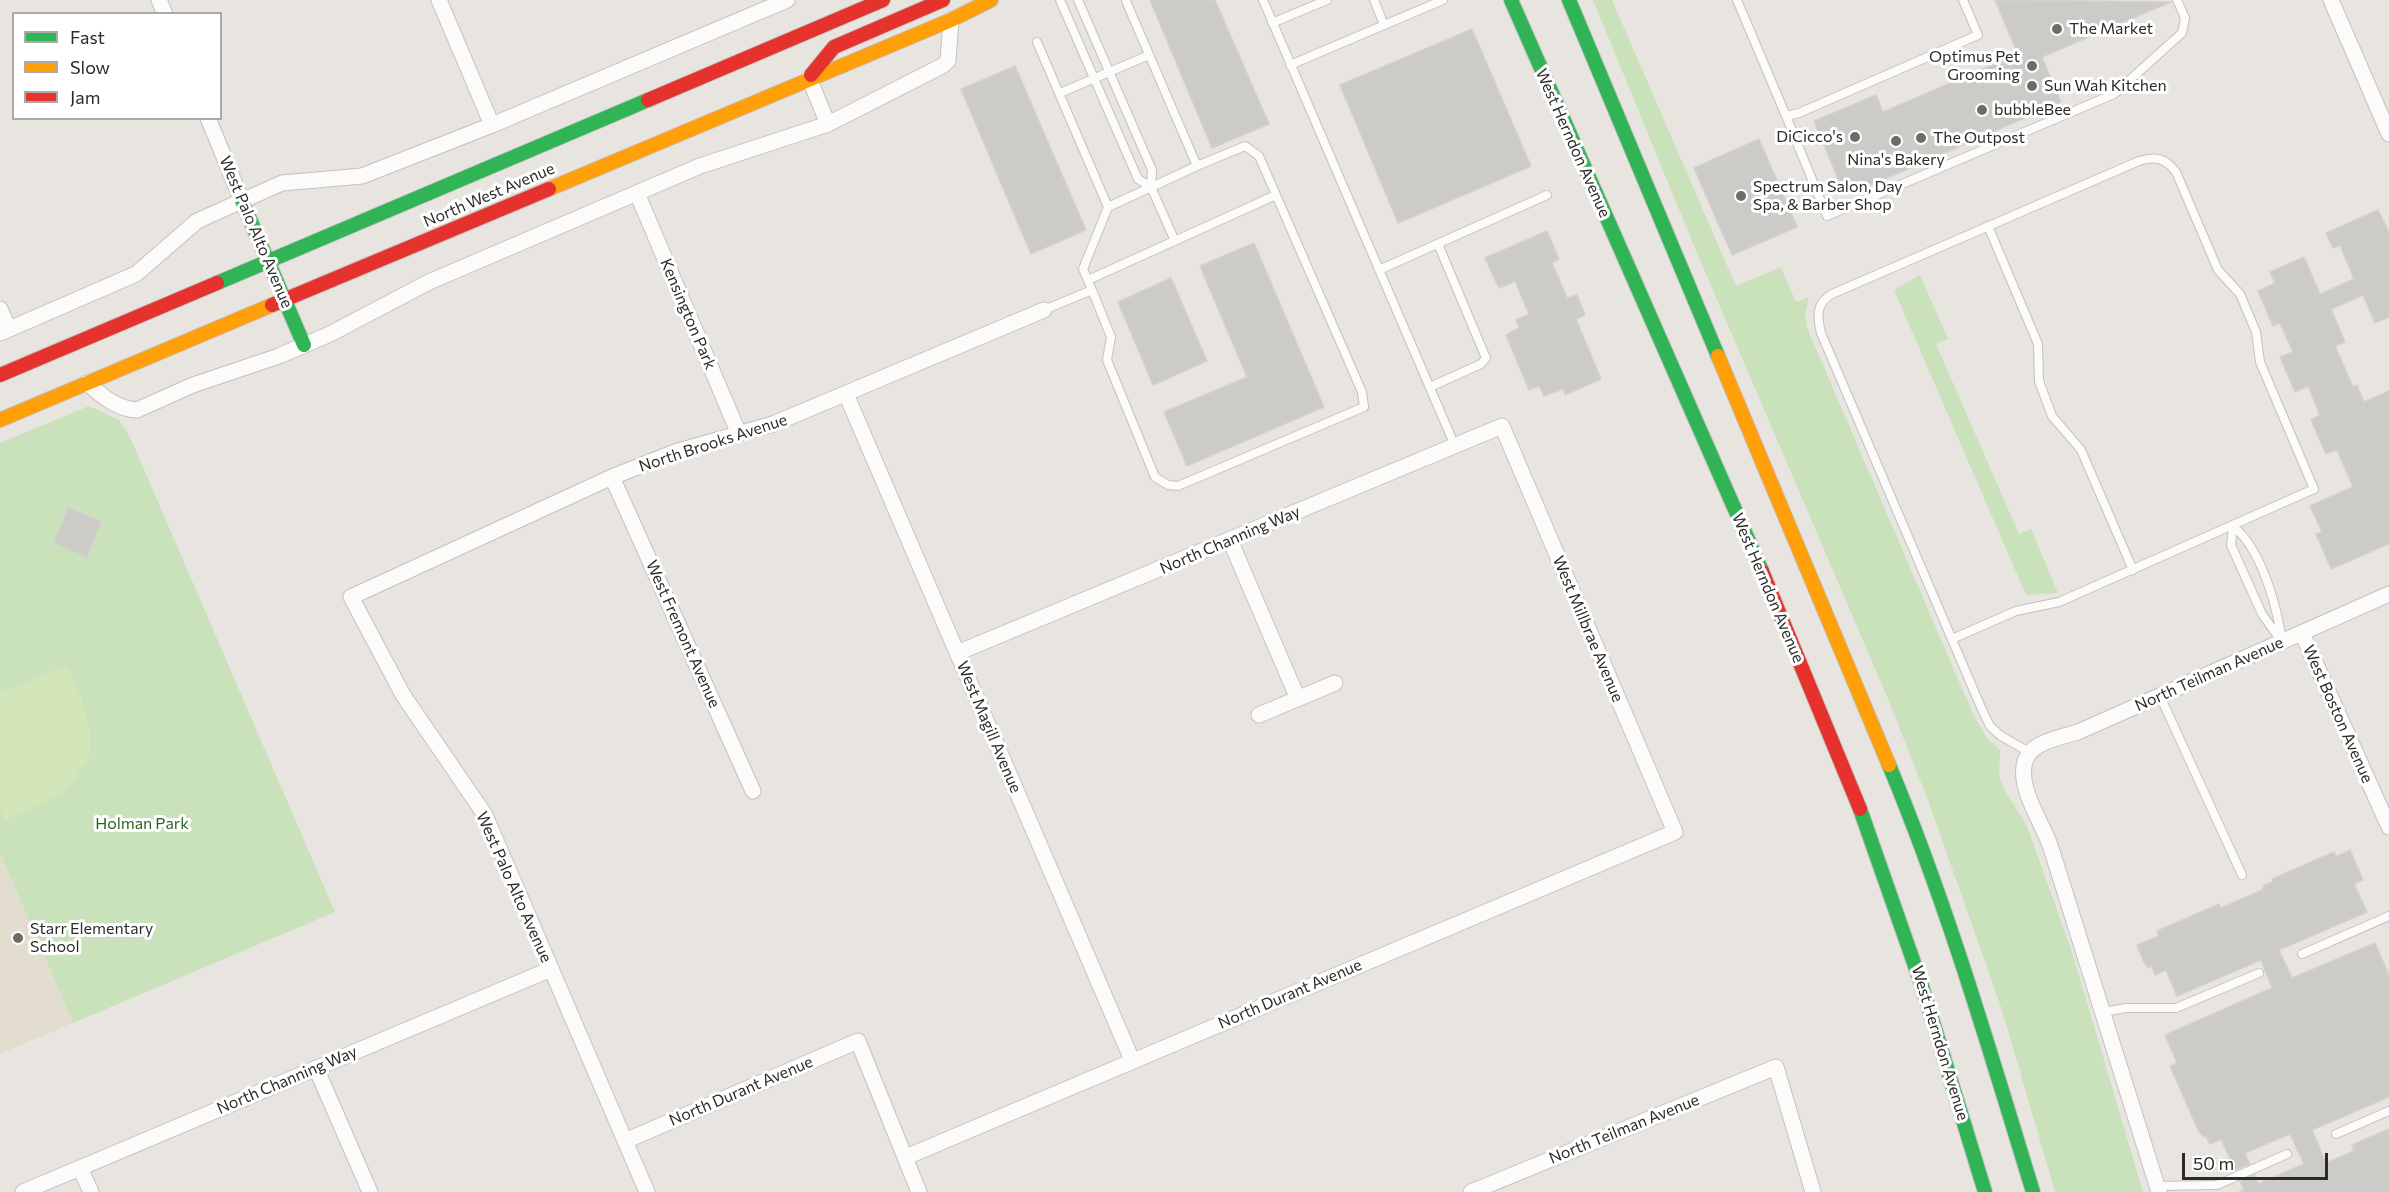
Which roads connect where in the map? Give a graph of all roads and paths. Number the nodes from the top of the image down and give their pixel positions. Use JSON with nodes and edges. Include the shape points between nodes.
{"nodes":[{"id":1,"x":439,"y":0,"type":"edge"},
{"id":2,"x":787,"y":0,"type":"edge"},
{"id":3,"x":883,"y":0,"type":"edge"},
{"id":4,"x":943,"y":0,"type":"edge"},
{"id":5,"x":991,"y":0,"type":"edge"},
{"id":6,"x":1060,"y":0,"type":"edge"},
{"id":7,"x":1078,"y":0,"type":"edge"},
{"id":8,"x":1263,"y":0,"type":"edge"},
{"id":9,"x":1327,"y":0,"type":"edge"},
{"id":10,"x":1374,"y":0,"type":"edge"},
{"id":11,"x":1443,"y":0,"type":"edge"},
{"id":12,"x":1511,"y":0,"type":"edge"},
{"id":13,"x":1569,"y":0,"type":"edge"},
{"id":14,"x":1737,"y":0,"type":"edge"},
{"id":15,"x":1963,"y":0,"type":"edge"},
{"id":16,"x":2177,"y":0,"type":"edge"},
{"id":17,"x":2331,"y":0,"type":"edge"},
{"id":18,"x":1126,"y":1,"type":"edge"},
{"id":19,"x":951,"y":20,"type":"junction"},
{"id":20,"x":1272,"y":23,"type":"junction"},
{"id":21,"x":1384,"y":25,"type":"junction"},
{"id":22,"x":1037,"y":42,"type":"dead end"},
{"id":23,"x":1149,"y":55,"type":"junction"},
{"id":24,"x":1290,"y":65,"type":"junction"},
{"id":25,"x":1109,"y":72,"type":"junction"},
{"id":26,"x":809,"y":78,"type":"junction"},
{"id":27,"x":1094,"y":78,"type":"junction"},
{"id":28,"x":1060,"y":93,"type":"junction"},
{"id":29,"x":1786,"y":116,"type":"junction"},
{"id":30,"x":209,"y":120,"type":"edge"},
{"id":31,"x":828,"y":124,"type":"junction"},
{"id":32,"x":492,"y":125,"type":"junction"},
{"id":33,"x":2389,"y":134,"type":"edge"},
{"id":34,"x":1197,"y":166,"type":"junction"},
{"id":35,"x":1151,"y":187,"type":"junction"},
{"id":36,"x":637,"y":194,"type":"junction"},
{"id":37,"x":1276,"y":195,"type":"junction"},
{"id":38,"x":1547,"y":195,"type":"dead end"},
{"id":39,"x":242,"y":201,"type":"junction"},
{"id":40,"x":1108,"y":207,"type":"junction"},
{"id":41,"x":1988,"y":226,"type":"junction"},
{"id":42,"x":1176,"y":241,"type":"junction"},
{"id":43,"x":1438,"y":244,"type":"junction"},
{"id":44,"x":268,"y":262,"type":"junction"},
{"id":45,"x":1379,"y":270,"type":"junction"},
{"id":46,"x":1088,"y":280,"type":"junction"},
{"id":47,"x":1092,"y":290,"type":"junction"},
{"id":48,"x":284,"y":302,"type":"junction"},
{"id":49,"x":0,"y":309,"type":"edge"},
{"id":50,"x":1044,"y":310,"type":"joint"},
{"id":51,"x":4,"y":331,"type":"edge"},
{"id":52,"x":304,"y":345,"type":"junction"},
{"id":53,"x":0,"y":375,"type":"edge"},
{"id":54,"x":87,"y":383,"type":"junction"},
{"id":55,"x":1430,"y":387,"type":"junction"},
{"id":56,"x":846,"y":394,"type":"junction"},
{"id":57,"x":0,"y":420,"type":"edge"},
{"id":58,"x":1502,"y":426,"type":"joint"},
{"id":59,"x":739,"y":434,"type":"junction"},
{"id":60,"x":1455,"y":446,"type":"junction"},
{"id":61,"x":612,"y":477,"type":"junction"},
{"id":62,"x":2233,"y":526,"type":"junction"},
{"id":63,"x":1230,"y":540,"type":"junction"},
{"id":64,"x":2133,"y":570,"type":"junction"},
{"id":65,"x":2389,"y":594,"type":"edge"},
{"id":66,"x":351,"y":597,"type":"joint"},
{"id":67,"x":2302,"y":633,"type":"junction"},
{"id":68,"x":1952,"y":639,"type":"junction"},
{"id":69,"x":2282,"y":642,"type":"junction"},
{"id":70,"x":957,"y":653,"type":"junction"},
{"id":71,"x":1335,"y":683,"type":"dead end"},
{"id":72,"x":2160,"y":696,"type":"junction"},
{"id":73,"x":1298,"y":699,"type":"junction"},
{"id":74,"x":1258,"y":715,"type":"dead end"},
{"id":75,"x":2029,"y":752,"type":"junction"},
{"id":76,"x":753,"y":791,"type":"dead end"},
{"id":77,"x":2388,"y":823,"type":"edge"},
{"id":78,"x":1675,"y":831,"type":"joint"},
{"id":79,"x":2242,"y":875,"type":"dead end"},
{"id":80,"x":2389,"y":916,"type":"edge"},
{"id":81,"x":2302,"y":954,"type":"dead end"},
{"id":82,"x":551,"y":969,"type":"junction"},
{"id":83,"x":2259,"y":973,"type":"dead end"},
{"id":84,"x":2103,"y":1012,"type":"junction"},
{"id":85,"x":1132,"y":1060,"type":"junction"},
{"id":86,"x":316,"y":1068,"type":"junction"},
{"id":87,"x":2389,"y":1111,"type":"edge"},
{"id":88,"x":2336,"y":1134,"type":"dead end"},
{"id":89,"x":625,"y":1141,"type":"junction"},
{"id":90,"x":2287,"y":1154,"type":"dead end"},
{"id":91,"x":906,"y":1157,"type":"junction"},
{"id":92,"x":80,"y":1168,"type":"junction"},
{"id":93,"x":1489,"y":1188,"type":"edge"},
{"id":94,"x":2158,"y":1189,"type":"edge"},
{"id":95,"x":23,"y":1192,"type":"edge"},
{"id":96,"x":91,"y":1192,"type":"edge"},
{"id":97,"x":369,"y":1192,"type":"edge"},
{"id":98,"x":647,"y":1192,"type":"edge"},
{"id":99,"x":919,"y":1192,"type":"edge"},
{"id":100,"x":1471,"y":1192,"type":"edge"},
{"id":101,"x":1813,"y":1192,"type":"edge"},
{"id":102,"x":1985,"y":1192,"type":"edge"},
{"id":103,"x":2033,"y":1192,"type":"edge"}],
"edges":[{"from":1,"to":32,"type":"street"},
{"from":2,"to":32,"type":"street"},
{"from":3,"to":44,"type":"main road","name":"North West Avenue"},
{"from":4,"to":26,"type":"main road","via":[[834,47]]},
{"from":5,"to":19,"type":"main road","name":"North West Avenue"},
{"from":6,"to":27,"type":"lane"},
{"from":7,"to":25,"type":"lane"},
{"from":8,"to":20,"type":"lane"},
{"from":9,"to":20,"type":"lane"},
{"from":10,"to":21,"type":"lane"},
{"from":11,"to":21,"type":"lane"},
{"from":12,"to":102,"type":"main road","name":"West Herndon Avenue","via":[[1676,373],[1847,776],[1923,986]]},
{"from":13,"to":103,"type":"main road","via":[[1911,817],[1965,970]]},
{"from":14,"to":29,"type":"lane"},
{"from":15,"to":29,"type":"lane","via":[[1978,35]]},
{"from":16,"to":29,"type":"lane","via":[[2185,18],[2182,33],[2114,94],[1827,216]]},
{"from":17,"to":33,"type":"street"},
{"from":18,"to":23,"type":"lane"},
{"from":19,"to":26,"type":"main road","name":"North West Avenue"},
{"from":19,"to":31,"type":"street","via":[[948,61]]},
{"from":20,"to":24,"type":"lane"},
{"from":21,"to":24,"type":"lane"},
{"from":22,"to":28,"type":"lane"},
{"from":23,"to":25,"type":"lane"},
{"from":23,"to":34,"type":"lane"},
{"from":24,"to":45,"type":"lane"},
{"from":25,"to":27,"type":"lane"},
{"from":25,"to":35,"type":"lane","via":[[1152,170]]},
{"from":26,"to":31,"type":"street"},
{"from":26,"to":48,"type":"main road","name":"North West Avenue"},
{"from":27,"to":28,"type":"lane"},
{"from":27,"to":35,"type":"lane","via":[[1138,179]]},
{"from":28,"to":40,"type":"lane"},
{"from":30,"to":39,"type":"street","name":"West Palo Alto Avenue"},
{"from":31,"to":36,"type":"street","via":[[700,166]]},
{"from":32,"to":39,"type":"street","via":[[363,176],[282,183]]},
{"from":34,"to":35,"type":"lane"},
{"from":34,"to":37,"type":"lane","via":[[1245,146],[1259,156]]},
{"from":35,"to":40,"type":"lane"},
{"from":35,"to":42,"type":"lane"},
{"from":36,"to":52,"type":"street","via":[[429,282]]},
{"from":36,"to":59,"type":"street","name":"Kensington Park"},
{"from":37,"to":42,"type":"lane"},
{"from":37,"to":47,"type":"lane","via":[[1362,392],[1364,407],[1178,486],[1168,486],[1155,477],[1107,360],[1112,337]]},
{"from":38,"to":43,"type":"lane"},
{"from":39,"to":44,"type":"main road","name":"West Palo Alto Avenue"},
{"from":39,"to":51,"type":"street","via":[[197,221],[136,274]]},
{"from":40,"to":46,"type":"lane","via":[[1083,269]]},
{"from":41,"to":62,"type":"lane","via":[[2139,161],[2160,158],[2169,162],[2218,270],[2240,294],[2256,332],[2260,362],[2314,489]]},
{"from":41,"to":64,"type":"lane","via":[[2038,344],[2039,381],[2052,416],[2081,450]]},
{"from":41,"to":68,"type":"lane","via":[[1832,294],[1823,299],[1817,317]]},
{"from":42,"to":46,"type":"lane"},
{"from":43,"to":45,"type":"lane"},
{"from":43,"to":55,"type":"lane","via":[[1486,358],[1481,364]]},
{"from":44,"to":48,"type":"main road","name":"West Palo Alto Avenue"},
{"from":44,"to":53,"type":"main road","name":"North West Avenue"},
{"from":45,"to":55,"type":"lane"},
{"from":46,"to":47,"type":"lane"},
{"from":47,"to":50,"type":"lane"},
{"from":48,"to":52,"type":"main road","name":"West Palo Alto Avenue"},
{"from":48,"to":54,"type":"main road","name":"North West Avenue"},
{"from":49,"to":51,"type":"street"},
{"from":50,"to":56,"type":"street","name":"North Brooks Avenue"},
{"from":52,"to":54,"type":"street","via":[[137,410],[105,399]]},
{"from":54,"to":57,"type":"main road","name":"North West Avenue"},
{"from":55,"to":60,"type":"lane"},
{"from":56,"to":59,"type":"street","name":"North Brooks Avenue"},
{"from":56,"to":70,"type":"street","name":"West Magill Avenue"},
{"from":58,"to":60,"type":"street","name":"North Channing Way"},
{"from":58,"to":78,"type":"street","name":"West Millbrae Avenue"},
{"from":59,"to":61,"type":"street","name":"North Brooks Avenue","via":[[675,452]]},
{"from":60,"to":63,"type":"street","name":"North Channing Way"},
{"from":61,"to":66,"type":"street","name":"North Brooks Avenue"},
{"from":61,"to":76,"type":"street","name":"West Fremont Avenue"},
{"from":62,"to":64,"type":"lane"},
{"from":62,"to":69,"type":"lane","via":[[2246,537],[2277,608]]},
{"from":62,"to":69,"type":"lane","via":[[2231,545],[2262,614]]},
{"from":63,"to":70,"type":"street","name":"North Channing Way"},
{"from":63,"to":73,"type":"street"},
{"from":64,"to":68,"type":"lane","via":[[2059,602],[2016,611]]},
{"from":65,"to":67,"type":"street","name":"North Teilman Avenue"},
{"from":66,"to":82,"type":"street","name":"West Palo Alto Avenue","via":[[403,695],[485,815]]},
{"from":67,"to":69,"type":"street","name":"North Teilman Avenue"},
{"from":67,"to":77,"type":"street","name":"West Boston Avenue"},
{"from":68,"to":75,"type":"lane","via":[[1990,726]]},
{"from":69,"to":72,"type":"street","name":"North Teilman Avenue"},
{"from":70,"to":85,"type":"street","name":"West Magill Avenue"},
{"from":71,"to":73,"type":"street"},
{"from":72,"to":75,"type":"street","name":"North Teilman Avenue"},
{"from":72,"to":79,"type":"lane"},
{"from":73,"to":74,"type":"street"},
{"from":75,"to":84,"type":"street","via":[[2024,783],[2049,842]]},
{"from":78,"to":85,"type":"street","name":"North Durant Avenue"},
{"from":80,"to":81,"type":"lane"},
{"from":82,"to":86,"type":"street","name":"North Channing Way"},
{"from":82,"to":89,"type":"street","name":"West Palo Alto Avenue"},
{"from":83,"to":84,"type":"lane","via":[[2176,1008]]},
{"from":84,"to":94,"type":"street"},
{"from":85,"to":91,"type":"street","name":"North Durant Avenue"},
{"from":86,"to":92,"type":"street","name":"North Channing Way"},
{"from":86,"to":97,"type":"street"},
{"from":87,"to":88,"type":"lane"},
{"from":89,"to":91,"type":"street","name":"North Durant Avenue","via":[[858,1041]]},
{"from":89,"to":98,"type":"street","name":"West Palo Alto Avenue"},
{"from":90,"to":94,"type":"lane","via":[[2217,1185]]},
{"from":91,"to":99,"type":"street"},
{"from":92,"to":95,"type":"street","name":"North Channing Way"},
{"from":92,"to":96,"type":"street"},
{"from":93,"to":100,"type":"street","name":"North Teilman Avenue"},
{"from":93,"to":101,"type":"street","name":"North Teilman Avenue","via":[[1776,1067]]}]}
